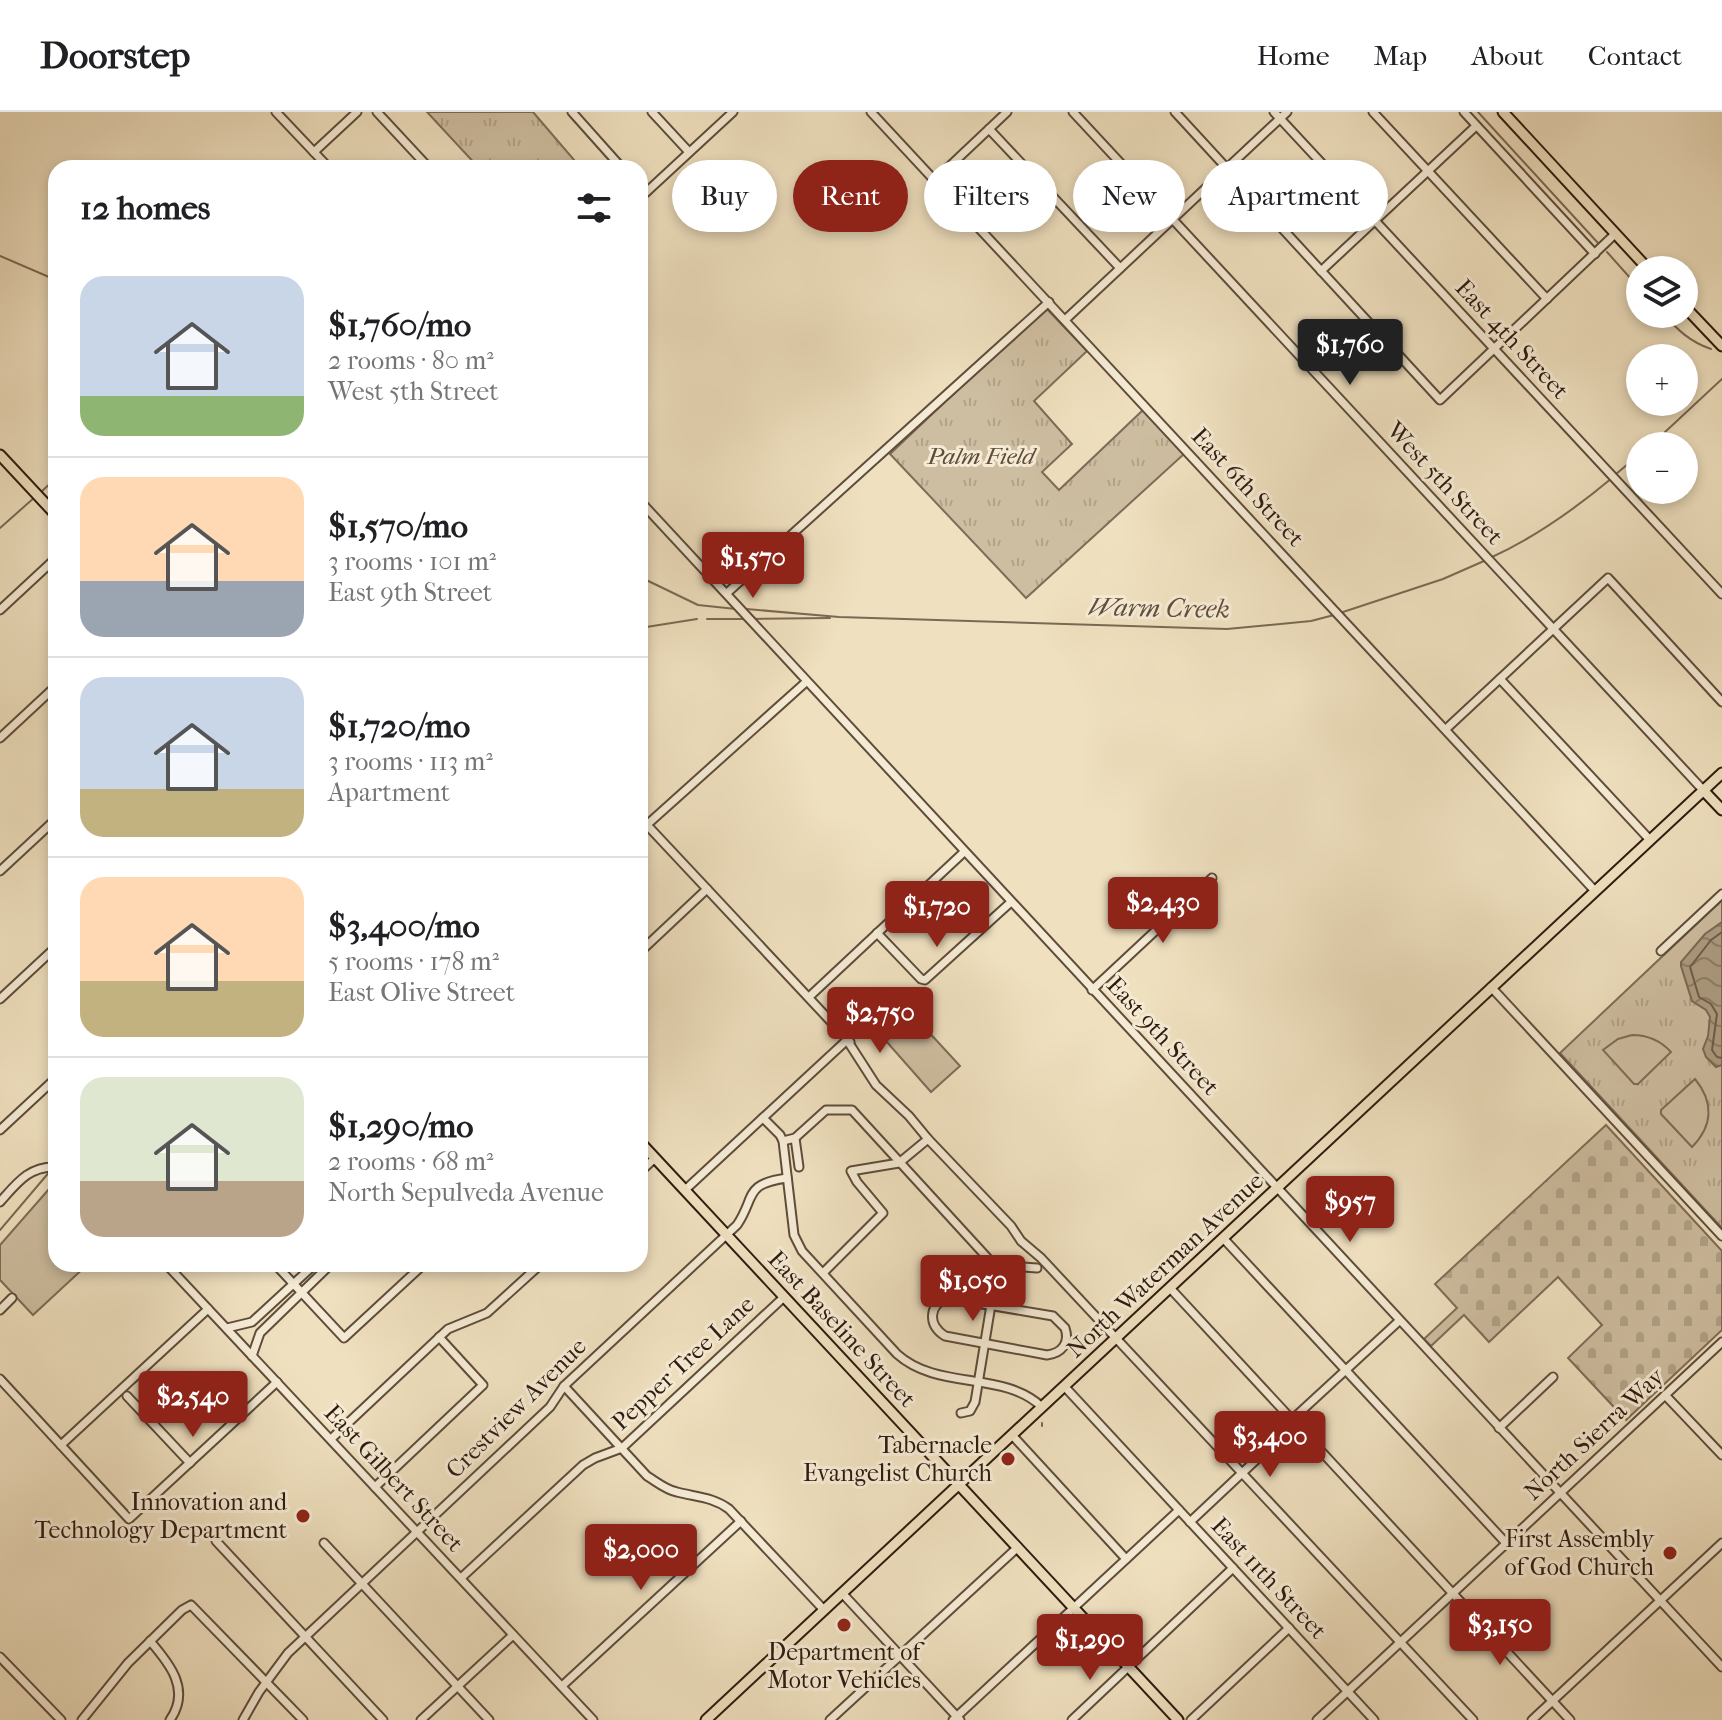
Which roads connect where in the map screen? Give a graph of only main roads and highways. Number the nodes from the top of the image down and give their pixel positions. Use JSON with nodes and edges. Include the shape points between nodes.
{"nodes":[{"id":1,"x":1503,"y":112,"type":"edge"},
{"id":2,"x":1636,"y":256,"type":"edge"},
{"id":3,"x":1698,"y":321,"type":"edge"},
{"id":4,"x":1722,"y":346,"type":"edge"},
{"id":5,"x":0,"y":455,"type":"edge"},
{"id":6,"x":4,"y":467,"type":"edge"},
{"id":7,"x":48,"y":506,"type":"edge"},
{"id":8,"x":1722,"y":773,"type":"edge"},
{"id":9,"x":1703,"y":790,"type":"junction"},
{"id":10,"x":1722,"y":810,"type":"edge"},
{"id":11,"x":648,"y":1151,"type":"edge"},
{"id":12,"x":959,"y":1484,"type":"junction"},
{"id":13,"x":706,"y":1720,"type":"edge"},
{"id":14,"x":1178,"y":1720,"type":"edge"}],
"edges":[{"from":1,"to":2,"type":"main road"},
{"from":3,"to":4,"type":"main road"},
{"from":5,"to":6,"type":"main road"},
{"from":6,"to":7,"type":"main road"},
{"from":8,"to":9,"type":"main road","name":"North Waterman Avenue"},
{"from":9,"to":10,"type":"main road"},
{"from":9,"to":12,"type":"main road","name":"North Waterman Avenue"},
{"from":11,"to":12,"type":"main road","name":"East Baseline Street"},
{"from":12,"to":13,"type":"main road","name":"North Waterman Avenue"},
{"from":12,"to":14,"type":"main road","name":"East Baseline Street"}]}
